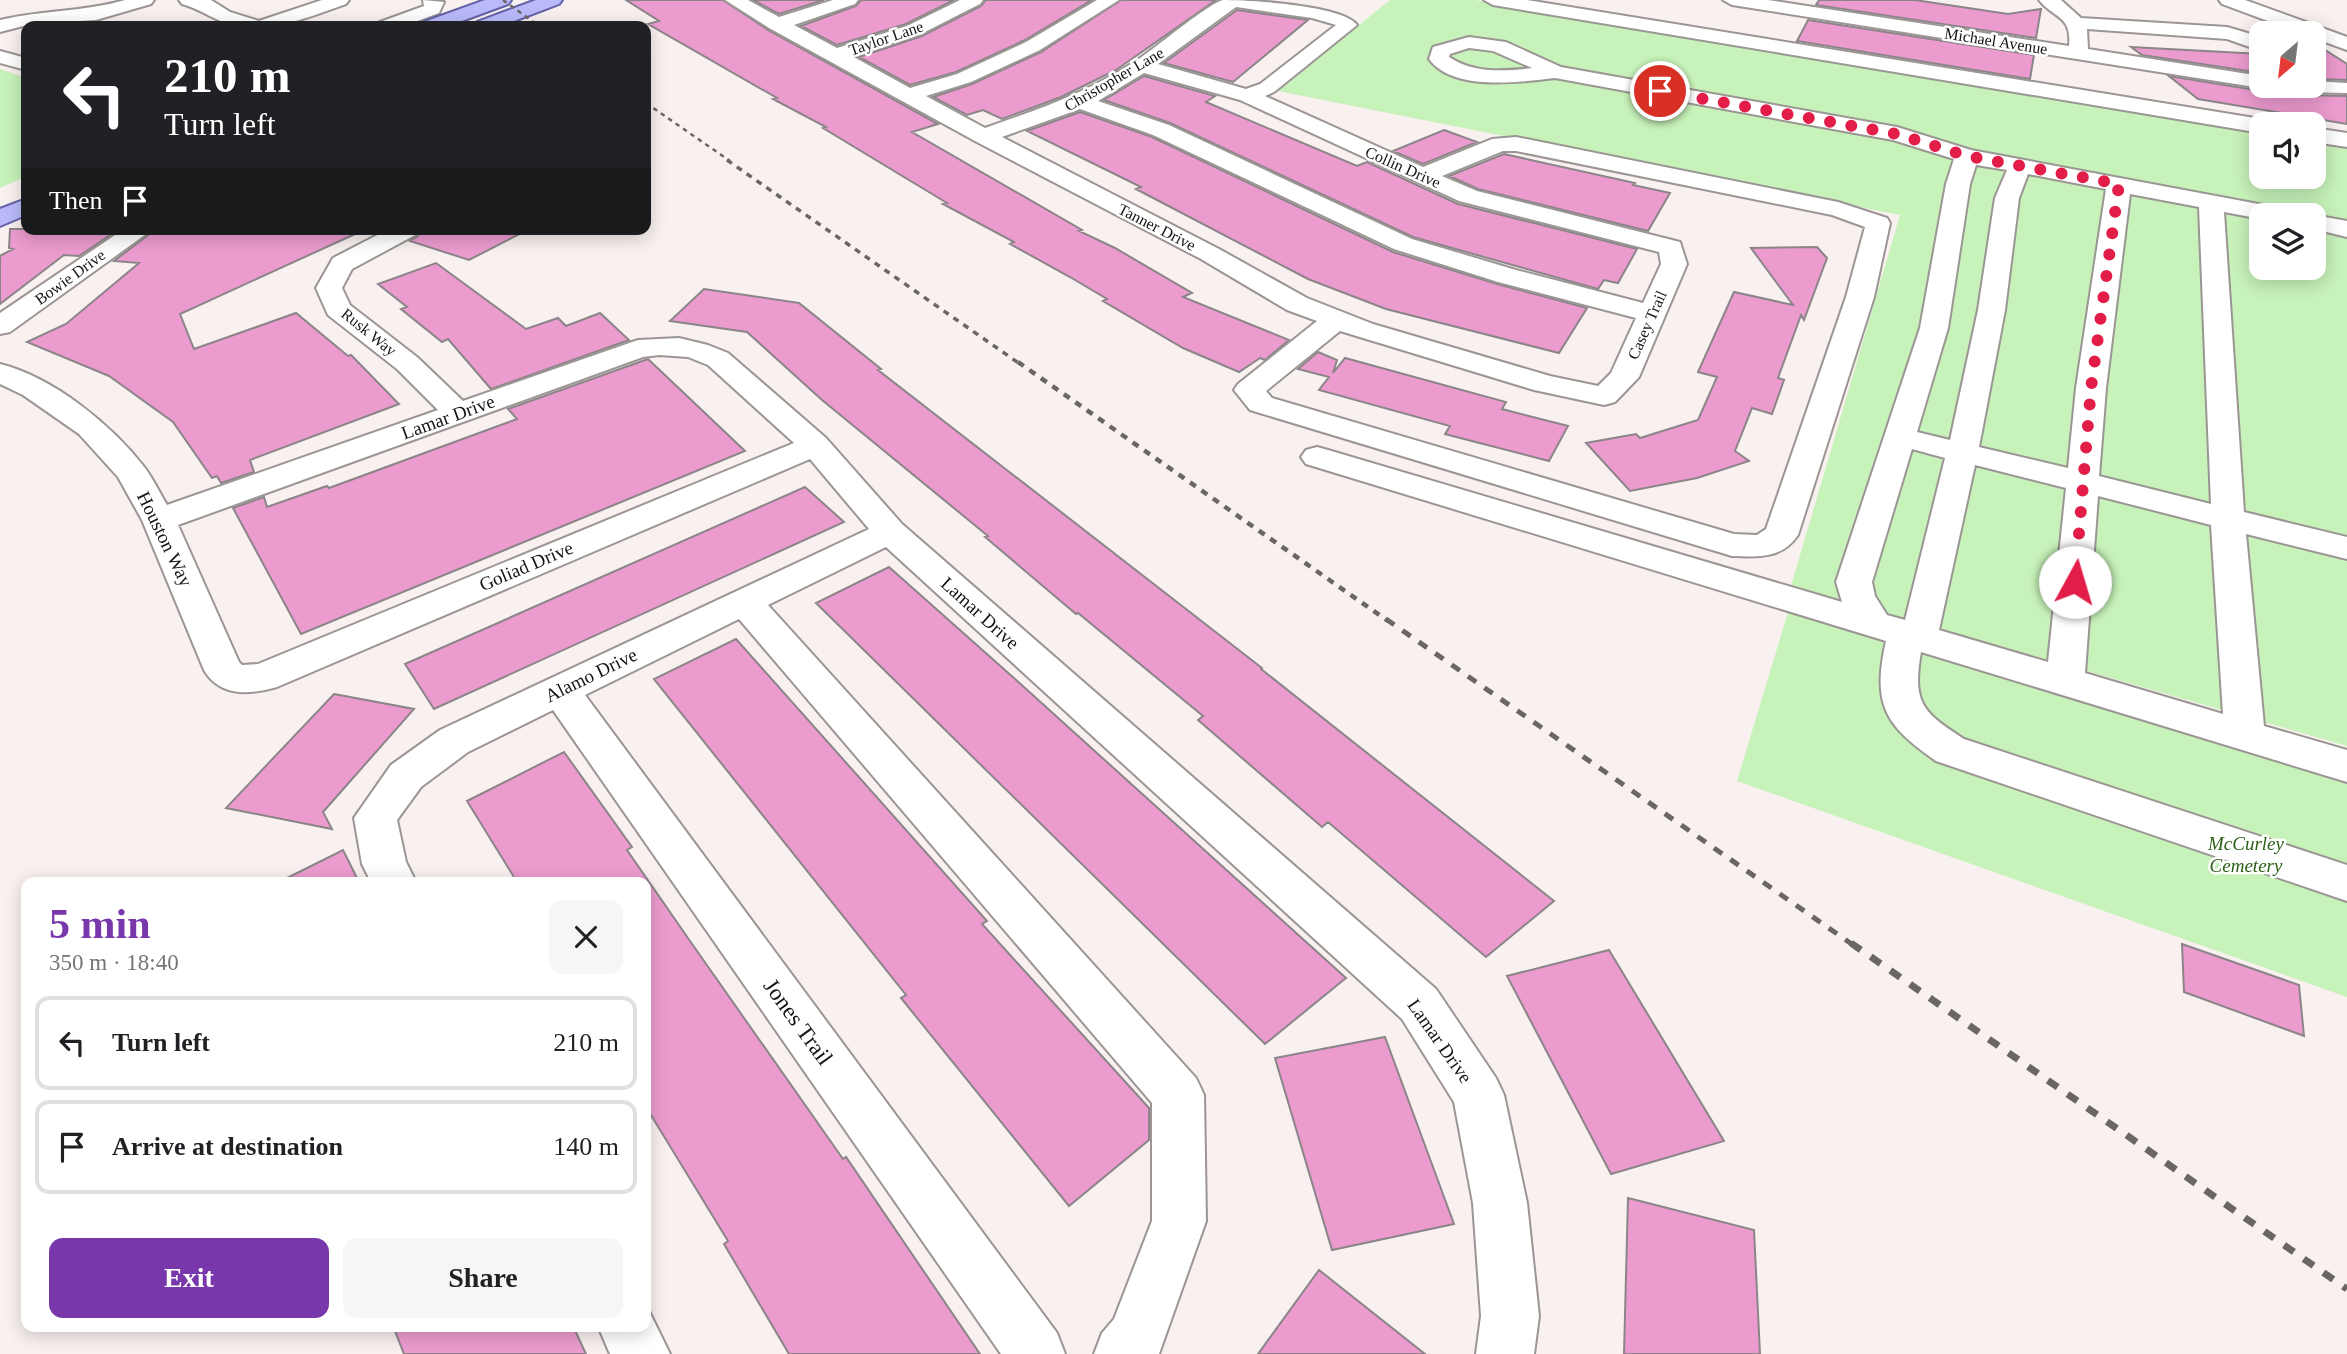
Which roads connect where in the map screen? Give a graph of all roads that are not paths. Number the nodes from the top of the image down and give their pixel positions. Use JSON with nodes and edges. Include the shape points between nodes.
{"nodes":[{"id":1,"x":145,"y":0,"type":"edge"},
{"id":2,"x":340,"y":0,"type":"edge"},
{"id":3,"x":432,"y":0,"type":"edge"},
{"id":4,"x":502,"y":0,"type":"edge"},
{"id":5,"x":553,"y":0,"type":"edge"},
{"id":6,"x":734,"y":0,"type":"edge"},
{"id":7,"x":849,"y":0,"type":"edge"},
{"id":8,"x":974,"y":0,"type":"edge"},
{"id":9,"x":1110,"y":0,"type":"edge"},
{"id":10,"x":1234,"y":0,"type":"edge"},
{"id":11,"x":1493,"y":0,"type":"edge"},
{"id":12,"x":1732,"y":0,"type":"edge"},
{"id":13,"x":2048,"y":0,"type":"edge"},
{"id":14,"x":2228,"y":0,"type":"edge"},
{"id":15,"x":2277,"y":0,"type":"edge"},
{"id":16,"x":2247,"y":6,"type":"junction"},
{"id":17,"x":1585,"y":7,"type":"edge"},
{"id":18,"x":206,"y":8,"type":"edge"},
{"id":19,"x":0,"y":10,"type":"edge"},
{"id":20,"x":32,"y":18,"type":"junction"},
{"id":21,"x":21,"y":21,"type":"edge"},
{"id":22,"x":22,"y":21,"type":"edge"},
{"id":23,"x":244,"y":21,"type":"edge"},
{"id":24,"x":275,"y":21,"type":"edge"},
{"id":25,"x":400,"y":21,"type":"edge"},
{"id":26,"x":445,"y":21,"type":"edge"},
{"id":27,"x":497,"y":21,"type":"edge"},
{"id":28,"x":2077,"y":23,"type":"junction"},
{"id":29,"x":776,"y":24,"type":"junction"},
{"id":30,"x":0,"y":28,"type":"edge"},
{"id":31,"x":2249,"y":38,"type":"edge"},
{"id":32,"x":2347,"y":44,"type":"edge"},
{"id":33,"x":2078,"y":53,"type":"junction"},
{"id":34,"x":835,"y":55,"type":"junction"},
{"id":35,"x":0,"y":57,"type":"edge"},
{"id":36,"x":21,"y":63,"type":"edge"},
{"id":37,"x":1142,"y":66,"type":"junction"},
{"id":38,"x":1555,"y":72,"type":"dead end"},
{"id":39,"x":2249,"y":80,"type":"edge"},
{"id":40,"x":2326,"y":80,"type":"edge"},
{"id":41,"x":2326,"y":89,"type":"edge"},
{"id":42,"x":2344,"y":90,"type":"edge"},
{"id":43,"x":907,"y":95,"type":"junction"},
{"id":44,"x":1247,"y":96,"type":"junction"},
{"id":45,"x":1080,"y":102,"type":"junction"},
{"id":46,"x":2249,"y":124,"type":"edge"},
{"id":47,"x":983,"y":136,"type":"junction"},
{"id":48,"x":2326,"y":137,"type":"edge"},
{"id":49,"x":2347,"y":141,"type":"edge"},
{"id":50,"x":1967,"y":156,"type":"junction"},
{"id":51,"x":2022,"y":166,"type":"junction"},
{"id":52,"x":1420,"y":176,"type":"junction"},
{"id":53,"x":2119,"y":184,"type":"junction"},
{"id":54,"x":14,"y":195,"type":"edge"},
{"id":55,"x":2211,"y":201,"type":"junction"},
{"id":56,"x":2249,"y":209,"type":"edge"},
{"id":57,"x":0,"y":219,"type":"edge"},
{"id":58,"x":2326,"y":225,"type":"edge"},
{"id":59,"x":2347,"y":229,"type":"edge"},
{"id":60,"x":132,"y":235,"type":"edge"},
{"id":61,"x":397,"y":235,"type":"edge"},
{"id":62,"x":1671,"y":247,"type":"joint"},
{"id":63,"x":1652,"y":314,"type":"junction"},
{"id":64,"x":1338,"y":320,"type":"junction"},
{"id":65,"x":0,"y":326,"type":"edge"},
{"id":66,"x":0,"y":373,"type":"edge"},
{"id":67,"x":1604,"y":396,"type":"joint"},
{"id":68,"x":458,"y":413,"type":"junction"},
{"id":69,"x":1901,"y":437,"type":"junction"},
{"id":70,"x":816,"y":445,"type":"junction"},
{"id":71,"x":1963,"y":452,"type":"junction"},
{"id":72,"x":1317,"y":457,"type":"dead end"},
{"id":73,"x":2084,"y":483,"type":"junction"},
{"id":74,"x":2228,"y":519,"type":"junction"},
{"id":75,"x":159,"y":520,"type":"junction"},
{"id":76,"x":890,"y":533,"type":"junction"},
{"id":77,"x":2347,"y":548,"type":"edge"},
{"id":78,"x":744,"y":602,"type":"junction"},
{"id":79,"x":1899,"y":632,"type":"junction"},
{"id":80,"x":235,"y":679,"type":"joint"},
{"id":81,"x":2065,"y":681,"type":"junction"},
{"id":82,"x":560,"y":690,"type":"junction"},
{"id":83,"x":2245,"y":736,"type":"junction"},
{"id":84,"x":2347,"y":766,"type":"edge"},
{"id":85,"x":391,"y":877,"type":"edge"},
{"id":86,"x":2347,"y":883,"type":"edge"},
{"id":87,"x":630,"y":1332,"type":"edge"},
{"id":88,"x":641,"y":1354,"type":"edge"},
{"id":89,"x":1036,"y":1354,"type":"edge"},
{"id":90,"x":1123,"y":1354,"type":"edge"},
{"id":91,"x":1505,"y":1354,"type":"edge"}],
"edges":[{"from":1,"to":20,"type":"street","via":[[96,14]]},
{"from":2,"to":24,"type":"street"},
{"from":3,"to":25,"type":"street","via":[[432,9]]},
{"from":4,"to":26,"type":"main road"},
{"from":5,"to":27,"type":"main road"},
{"from":6,"to":29,"type":"street","name":"Tanner Drive"},
{"from":7,"to":29,"type":"street"},
{"from":8,"to":34,"type":"street","name":"Taylor Lane","via":[[914,30]]},
{"from":9,"to":43,"type":"street","via":[[1033,46],[964,78]]},
{"from":10,"to":37,"type":"street","name":"Christopher Lane"},
{"from":10,"to":44,"type":"street","via":[[1328,16],[1348,25],[1266,88]]},
{"from":11,"to":17,"type":"street"},
{"from":12,"to":33,"type":"street","name":"Michael Avenue"},
{"from":13,"to":28,"type":"street"},
{"from":14,"to":16,"type":"street"},
{"from":15,"to":16,"type":"street"},
{"from":16,"to":32,"type":"street"},
{"from":17,"to":46,"type":"street"},
{"from":18,"to":23,"type":"street"},
{"from":19,"to":20,"type":"street"},
{"from":20,"to":22,"type":"street"},
{"from":21,"to":30,"type":"street"},
{"from":28,"to":31,"type":"street"},
{"from":28,"to":33,"type":"street"},
{"from":29,"to":34,"type":"street","name":"Tanner Drive"},
{"from":33,"to":39,"type":"street","name":"Michael Avenue"},
{"from":34,"to":43,"type":"street","name":"Tanner Drive"},
{"from":35,"to":36,"type":"street"},
{"from":37,"to":44,"type":"street","name":"Collin Drive"},
{"from":37,"to":45,"type":"street","name":"Christopher Lane"},
{"from":38,"to":50,"type":"street","via":[[1897,134]]},
{"from":40,"to":42,"type":"street"},
{"from":41,"to":42,"type":"street"},
{"from":43,"to":47,"type":"street","name":"Tanner Drive"},
{"from":44,"to":52,"type":"street","name":"Collin Drive"},
{"from":45,"to":47,"type":"street","name":"Christopher Lane"},
{"from":45,"to":63,"type":"street","via":[[1161,130],[1403,244]]},
{"from":47,"to":64,"type":"street","name":"Tanner Drive","via":[[1297,304]]},
{"from":48,"to":49,"type":"street"},
{"from":50,"to":51,"type":"street"},
{"from":50,"to":69,"type":"street","via":[[1958,184],[1934,328]]},
{"from":51,"to":53,"type":"street"},
{"from":51,"to":71,"type":"street","via":[[2015,172],[2010,190]]},
{"from":52,"to":62,"type":"street","name":"Collin Drive","via":[[1468,196]]},
{"from":52,"to":64,"type":"street","via":[[1500,144],[1516,144],[1838,209],[1878,223],[1860,297],[1781,535],[1764,546],[1732,545],[1261,404],[1250,390]]},
{"from":53,"to":55,"type":"street"},
{"from":53,"to":73,"type":"street","via":[[2091,388]]},
{"from":54,"to":57,"type":"main road"},
{"from":55,"to":56,"type":"street"},
{"from":55,"to":74,"type":"street"},
{"from":58,"to":59,"type":"street"},
{"from":60,"to":65,"type":"street","name":"Bowie Drive"},
{"from":61,"to":68,"type":"street","name":"Rusk Way","via":[[342,264],[329,288],[338,309],[407,363]]},
{"from":62,"to":63,"type":"street","name":"Casey Trail","via":[[1674,264]]},
{"from":63,"to":67,"type":"street","name":"Casey Trail","via":[[1624,377]]},
{"from":64,"to":67,"type":"street","name":"Tanner Drive","via":[[1545,384]]},
{"from":66,"to":75,"type":"street","name":"Houston Way","via":[[34,389],[90,427],[132,473]]},
{"from":68,"to":70,"type":"street","name":"Lamar Drive","via":[[638,349],[680,346],[718,359]]},
{"from":68,"to":75,"type":"street","name":"Lamar Drive"},
{"from":69,"to":71,"type":"street"},
{"from":69,"to":79,"type":"street","via":[[1854,582],[1857,596]]},
{"from":70,"to":76,"type":"street","name":"Lamar Drive"},
{"from":70,"to":80,"type":"street","name":"Goliad Drive","via":[[263,677]]},
{"from":71,"to":73,"type":"street"},
{"from":71,"to":79,"type":"street"},
{"from":72,"to":79,"type":"street"},
{"from":73,"to":74,"type":"street"},
{"from":73,"to":81,"type":"street"},
{"from":74,"to":77,"type":"street"},
{"from":74,"to":83,"type":"street"},
{"from":75,"to":80,"type":"street","name":"Houston Way","via":[[223,670]]},
{"from":76,"to":78,"type":"street","name":"Alamo Drive"},
{"from":76,"to":91,"type":"street","name":"Lamar Drive","via":[[1419,1004],[1478,1095],[1500,1203],[1510,1316]]},
{"from":78,"to":82,"type":"street","name":"Alamo Drive"},
{"from":78,"to":90,"type":"street","via":[[1178,1095],[1179,1222],[1136,1338]]},
{"from":79,"to":81,"type":"street"},
{"from":79,"to":86,"type":"street","via":[[1902,705],[1916,727],[1950,750]]},
{"from":81,"to":83,"type":"street"},
{"from":82,"to":85,"type":"street","name":"Alamo Drive","via":[[454,741],[406,776],[375,818],[384,864]]},
{"from":82,"to":89,"type":"street","name":"Jones Trail"},
{"from":83,"to":84,"type":"street"},
{"from":87,"to":88,"type":"street"}]}
